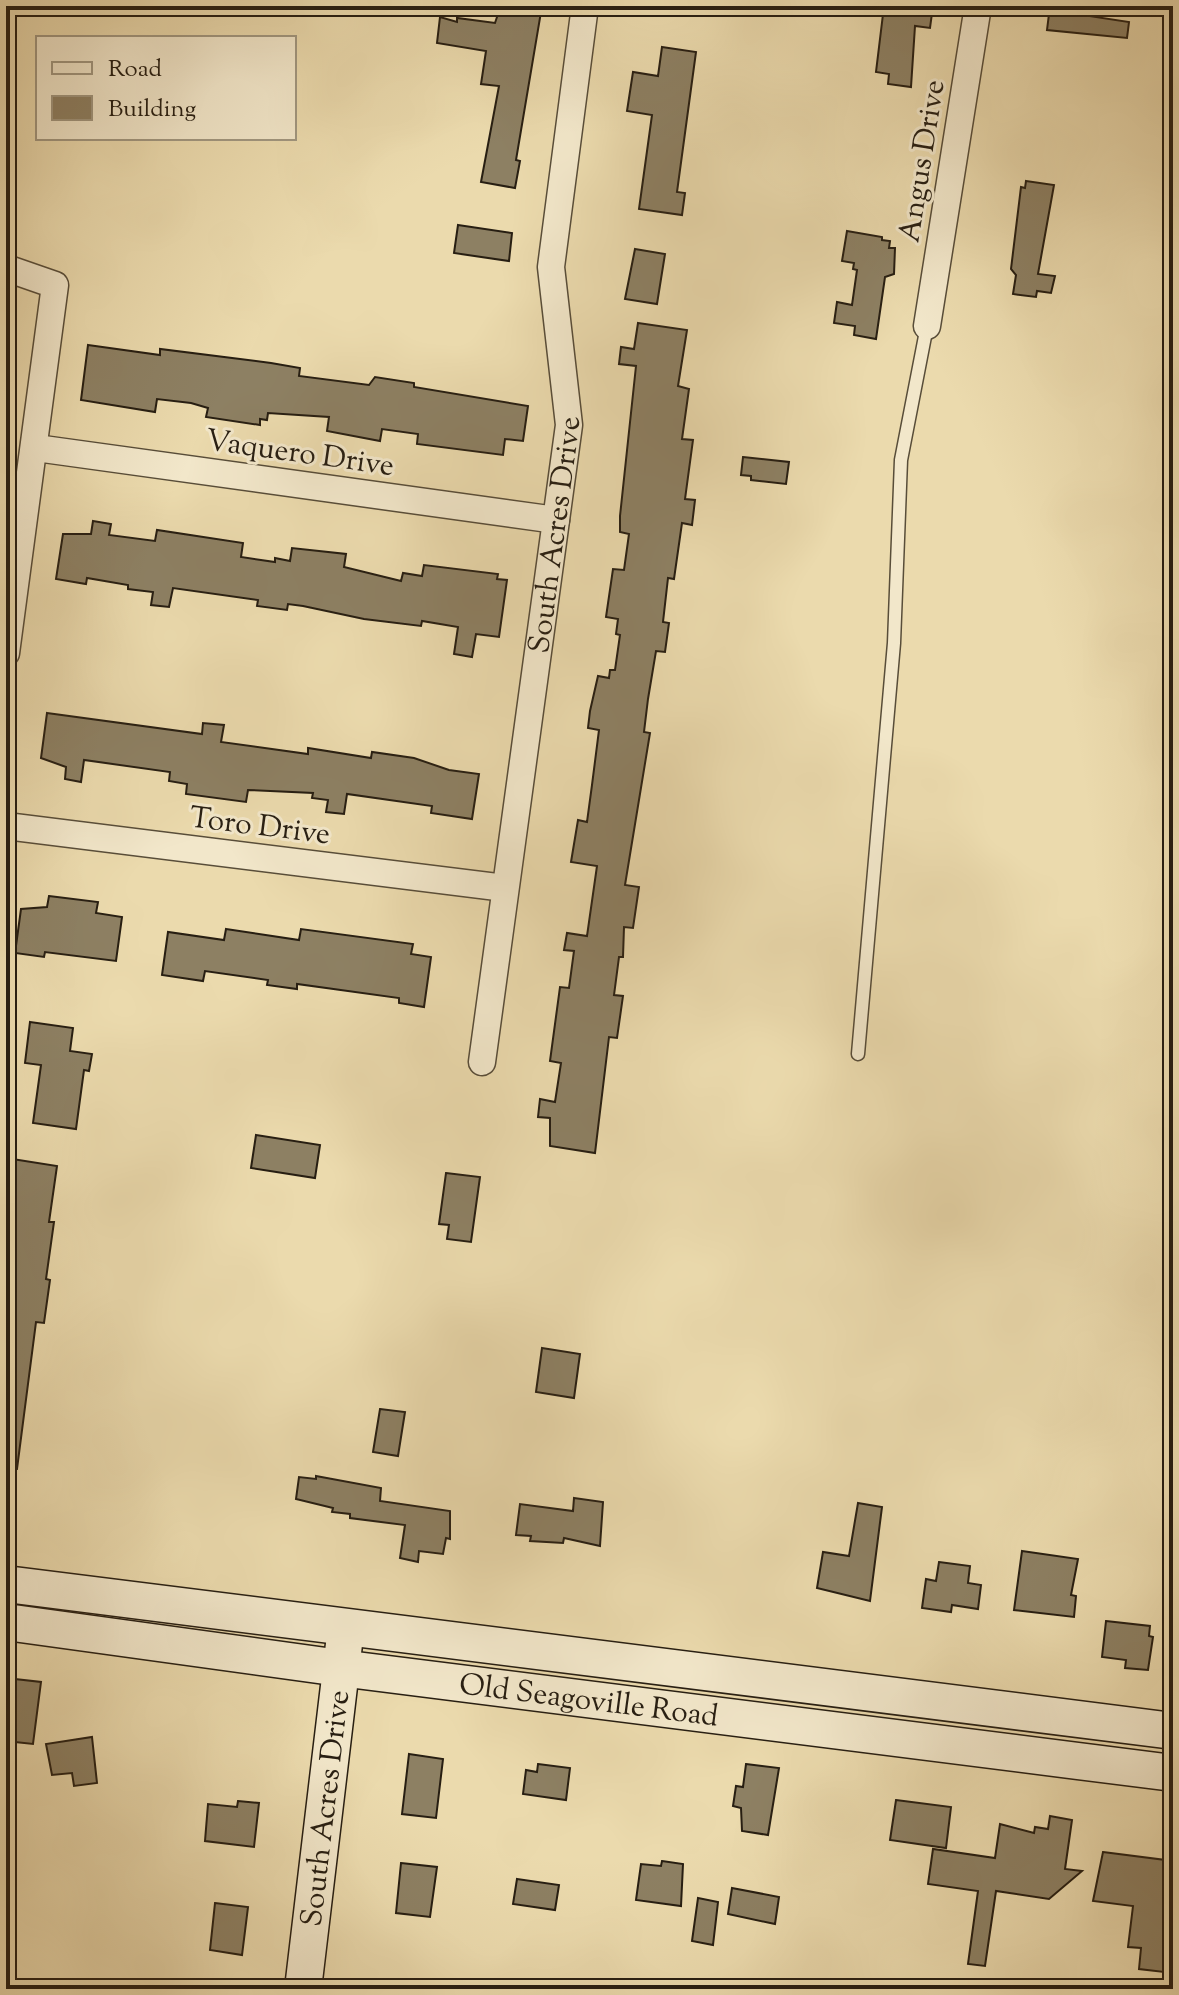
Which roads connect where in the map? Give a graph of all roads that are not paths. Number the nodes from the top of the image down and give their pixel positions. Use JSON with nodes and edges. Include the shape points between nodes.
{"nodes":[{"id":1,"x":585,"y":6,"type":"edge"},
{"id":2,"x":978,"y":6,"type":"edge"},
{"id":3,"x":6,"y":268,"type":"edge"},
{"id":4,"x":927,"y":326,"type":"joint"},
{"id":5,"x":36,"y":448,"type":"junction"},
{"id":6,"x":556,"y":520,"type":"junction"},
{"id":7,"x":6,"y":653,"type":"edge"},
{"id":8,"x":6,"y":826,"type":"edge"},
{"id":9,"x":505,"y":888,"type":"junction"},
{"id":10,"x":858,"y":1054,"type":"dead end"},
{"id":11,"x":482,"y":1062,"type":"dead end"},
{"id":12,"x":6,"y":1584,"type":"edge"},
{"id":13,"x":6,"y":1622,"type":"edge"},
{"id":14,"x":346,"y":1627,"type":"junction"},
{"id":15,"x":340,"y":1668,"type":"junction"},
{"id":16,"x":973,"y":1707,"type":"junction"},
{"id":17,"x":1173,"y":1731,"type":"edge"},
{"id":18,"x":967,"y":1747,"type":"junction"},
{"id":19,"x":1173,"y":1773,"type":"edge"},
{"id":20,"x":303,"y":1989,"type":"edge"}],
"edges":[{"from":1,"to":6,"type":"street","name":"South Acres Drive","via":[[551,267],[569,425]]},
{"from":2,"to":4,"type":"street","name":"Angus Drive"},
{"from":3,"to":5,"type":"street","via":[[55,285]]},
{"from":4,"to":10,"type":"lane","via":[[901,460],[894,643]]},
{"from":5,"to":6,"type":"street","name":"Vaquero Drive"},
{"from":5,"to":7,"type":"street"},
{"from":6,"to":9,"type":"street","name":"South Acres Drive"},
{"from":8,"to":9,"type":"street","name":"Toro Drive"},
{"from":9,"to":11,"type":"street","name":"South Acres Drive"},
{"from":12,"to":14,"type":"main road","name":"Old Seagoville Road"},
{"from":13,"to":15,"type":"main road","name":"Old Seagoville Road"},
{"from":14,"to":15,"type":"main road","name":"South Acres Drive"},
{"from":14,"to":16,"type":"main road","name":"Old Seagoville Road"},
{"from":15,"to":18,"type":"main road","name":"Old Seagoville Road"},
{"from":15,"to":20,"type":"main road","name":"South Acres Drive"},
{"from":16,"to":17,"type":"main road","name":"Old Seagoville Road"},
{"from":16,"to":18,"type":"main road"},
{"from":18,"to":19,"type":"main road","name":"Old Seagoville Road"}]}
